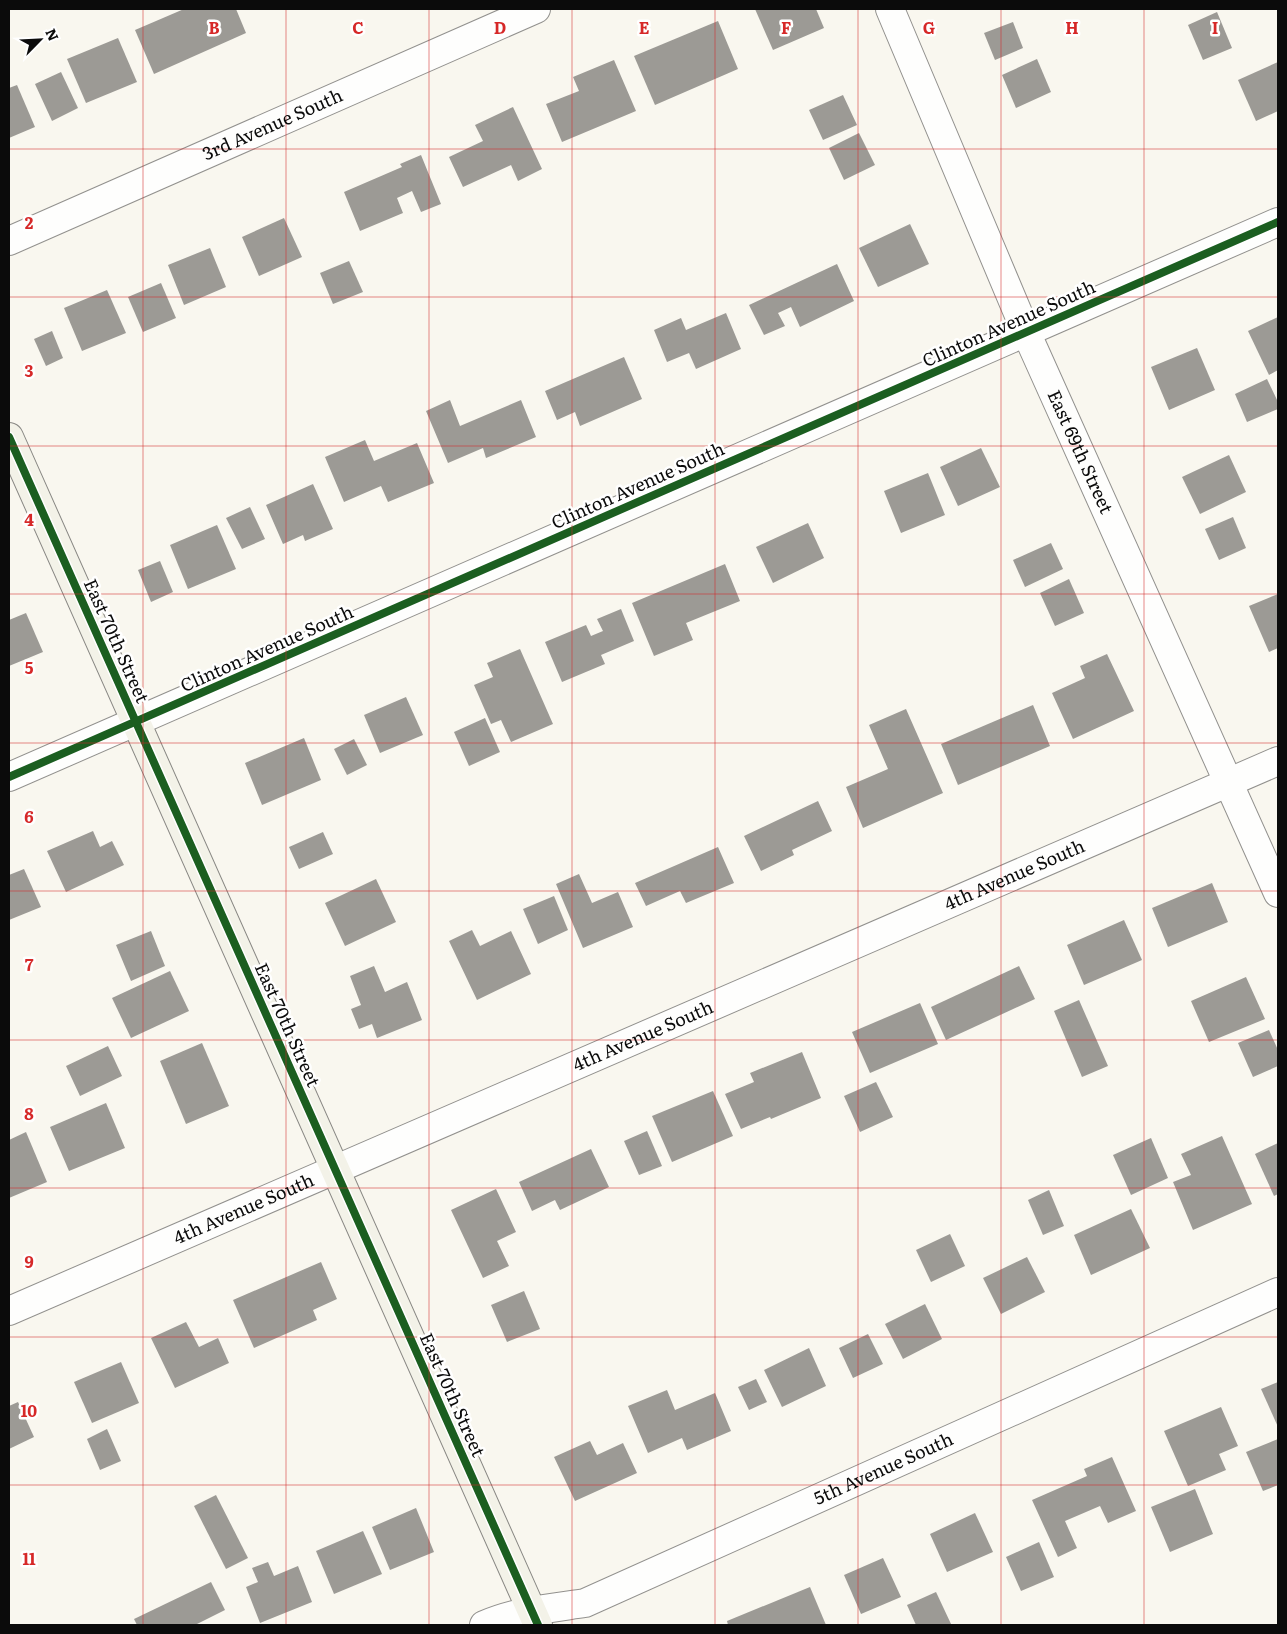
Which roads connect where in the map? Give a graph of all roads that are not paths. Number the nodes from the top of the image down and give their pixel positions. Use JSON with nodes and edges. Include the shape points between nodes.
{"nodes":[{"id":1,"x":536,"y":9,"type":"edge"},
{"id":2,"x":890,"y":9,"type":"edge"},
{"id":3,"x":1278,"y":222,"type":"edge"},
{"id":4,"x":9,"y":241,"type":"edge"},
{"id":5,"x":1026,"y":332,"type":"junction"},
{"id":6,"x":9,"y":437,"type":"edge"},
{"id":7,"x":136,"y":722,"type":"junction"},
{"id":8,"x":1278,"y":761,"type":"edge"},
{"id":9,"x":9,"y":777,"type":"edge"},
{"id":10,"x":1227,"y":783,"type":"junction"},
{"id":11,"x":1278,"y":893,"type":"edge"},
{"id":12,"x":334,"y":1169,"type":"junction"},
{"id":13,"x":1278,"y":1292,"type":"edge"},
{"id":14,"x":9,"y":1311,"type":"edge"},
{"id":15,"x":534,"y":1618,"type":"edge"},
{"id":16,"x":484,"y":1625,"type":"edge"}],
"edges":[{"from":1,"to":4,"type":"street","name":"3rd Avenue South"},
{"from":2,"to":5,"type":"street","name":"East 69th Street"},
{"from":3,"to":5,"type":"street","name":"Clinton Avenue South"},
{"from":5,"to":7,"type":"street","name":"Clinton Avenue South"},
{"from":5,"to":10,"type":"street","name":"East 69th Street"},
{"from":6,"to":7,"type":"street","name":"East 70th Street"},
{"from":7,"to":9,"type":"street","name":"Clinton Avenue South"},
{"from":7,"to":12,"type":"street","name":"East 70th Street"},
{"from":8,"to":10,"type":"street","name":"4th Avenue South"},
{"from":10,"to":11,"type":"street","name":"East 69th Street"},
{"from":10,"to":12,"type":"street","name":"4th Avenue South"},
{"from":12,"to":14,"type":"street","name":"4th Avenue South"},
{"from":12,"to":15,"type":"street","name":"East 70th Street"},
{"from":13,"to":15,"type":"street","name":"5th Avenue South","via":[[585,1603]]},
{"from":15,"to":16,"type":"street","name":"5th Avenue South","via":[[498,1619]]}]}
